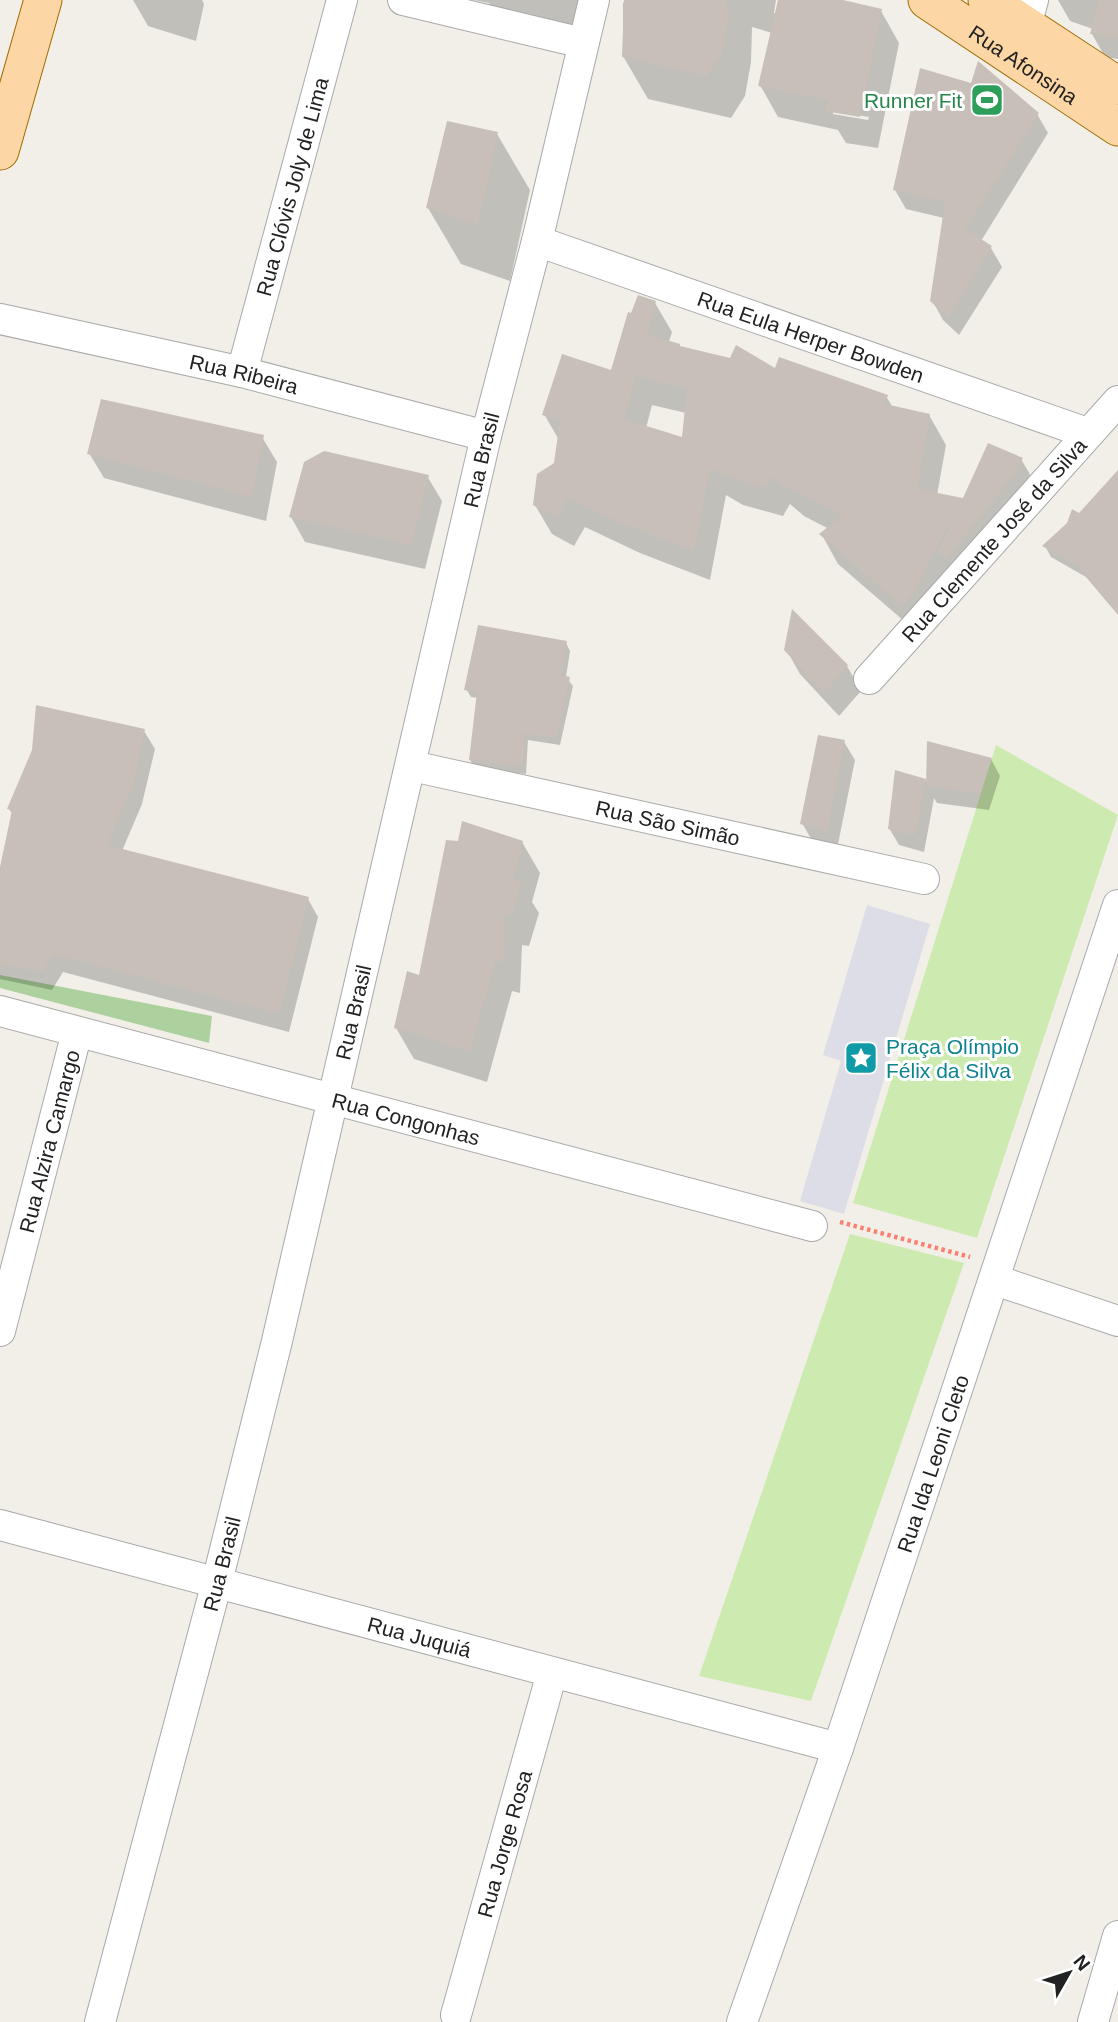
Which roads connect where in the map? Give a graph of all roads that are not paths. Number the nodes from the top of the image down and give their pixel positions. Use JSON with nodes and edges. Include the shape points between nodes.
{"nodes":[{"id":1,"x":43,"y":0,"type":"edge"},
{"id":2,"x":342,"y":0,"type":"edge"},
{"id":3,"x":403,"y":0,"type":"edge"},
{"id":4,"x":594,"y":0,"type":"edge"},
{"id":5,"x":927,"y":0,"type":"edge"},
{"id":6,"x":987,"y":0,"type":"edge"},
{"id":7,"x":1029,"y":13,"type":"edge"},
{"id":8,"x":583,"y":43,"type":"junction"},
{"id":9,"x":1118,"y":86,"type":"edge"},
{"id":10,"x":1118,"y":127,"type":"edge"},
{"id":11,"x":0,"y":151,"type":"edge"},
{"id":12,"x":537,"y":241,"type":"junction"},
{"id":13,"x":0,"y":319,"type":"edge"},
{"id":14,"x":242,"y":372,"type":"junction"},
{"id":15,"x":1118,"y":401,"type":"edge"},
{"id":16,"x":1087,"y":433,"type":"junction"},
{"id":17,"x":486,"y":436,"type":"junction"},
{"id":18,"x":870,"y":679,"type":"dead end"},
{"id":19,"x":412,"y":766,"type":"junction"},
{"id":20,"x":924,"y":879,"type":"dead end"},
{"id":21,"x":1118,"y":905,"type":"edge"},
{"id":22,"x":0,"y":1011,"type":"edge"},
{"id":23,"x":78,"y":1032,"type":"junction"},
{"id":24,"x":334,"y":1102,"type":"junction"},
{"id":25,"x":812,"y":1226,"type":"road end"},
{"id":26,"x":997,"y":1273,"type":"junction"},
{"id":27,"x":1118,"y":1321,"type":"edge"},
{"id":28,"x":0,"y":1331,"type":"edge"},
{"id":29,"x":0,"y":1525,"type":"edge"},
{"id":30,"x":217,"y":1582,"type":"junction"},
{"id":31,"x":552,"y":1673,"type":"junction"},
{"id":32,"x":838,"y":1748,"type":"junction"},
{"id":33,"x":1118,"y":1936,"type":"edge"},
{"id":34,"x":456,"y":2015,"type":"dead end"},
{"id":35,"x":100,"y":2022,"type":"edge"},
{"id":36,"x":742,"y":2022,"type":"edge"},
{"id":37,"x":1093,"y":2022,"type":"edge"}],
"edges":[{"from":1,"to":11,"type":"main road"},
{"from":2,"to":14,"type":"street","name":"Rua Clóvis Joly de Lima"},
{"from":3,"to":8,"type":"street"},
{"from":4,"to":8,"type":"street","name":"Rua Brasil"},
{"from":5,"to":10,"type":"main road","name":"Rua Afonsina"},
{"from":6,"to":7,"type":"main road","name":"Rua Afonsina"},
{"from":7,"to":9,"type":"main road","name":"Rua Afonsina"},
{"from":8,"to":12,"type":"street","name":"Rua Brasil"},
{"from":12,"to":16,"type":"street","name":"Rua Eula Herper Bowden"},
{"from":12,"to":17,"type":"street","name":"Rua Brasil"},
{"from":13,"to":14,"type":"street","name":"Rua Ribeira"},
{"from":14,"to":17,"type":"street","name":"Rua Ribeira"},
{"from":15,"to":16,"type":"street","name":"Rua Clemente José da Silva"},
{"from":16,"to":18,"type":"street","name":"Rua Clemente José da Silva"},
{"from":17,"to":19,"type":"street","name":"Rua Brasil"},
{"from":19,"to":20,"type":"street","name":"Rua São Simão"},
{"from":19,"to":24,"type":"street","name":"Rua Brasil"},
{"from":21,"to":26,"type":"street","name":"Rua Ida Leoni Cleto"},
{"from":22,"to":23,"type":"street","name":"Rua Congonhas"},
{"from":23,"to":24,"type":"street","name":"Rua Congonhas"},
{"from":23,"to":28,"type":"street","name":"Rua Alzira Camargo"},
{"from":24,"to":25,"type":"street","name":"Rua Congonhas"},
{"from":24,"to":30,"type":"street","name":"Rua Brasil"},
{"from":26,"to":27,"type":"street"},
{"from":26,"to":32,"type":"street","name":"Rua Ida Leoni Cleto"},
{"from":29,"to":30,"type":"street","name":"Rua Juquiá"},
{"from":30,"to":31,"type":"street","name":"Rua Juquiá"},
{"from":30,"to":35,"type":"street","name":"Rua Brasil"},
{"from":31,"to":32,"type":"street","name":"Rua Juquiá"},
{"from":31,"to":34,"type":"street","name":"Rua Jorge Rosa"},
{"from":32,"to":36,"type":"street","name":"Rua Ida Leoni Cleto"},
{"from":33,"to":37,"type":"street"}]}
